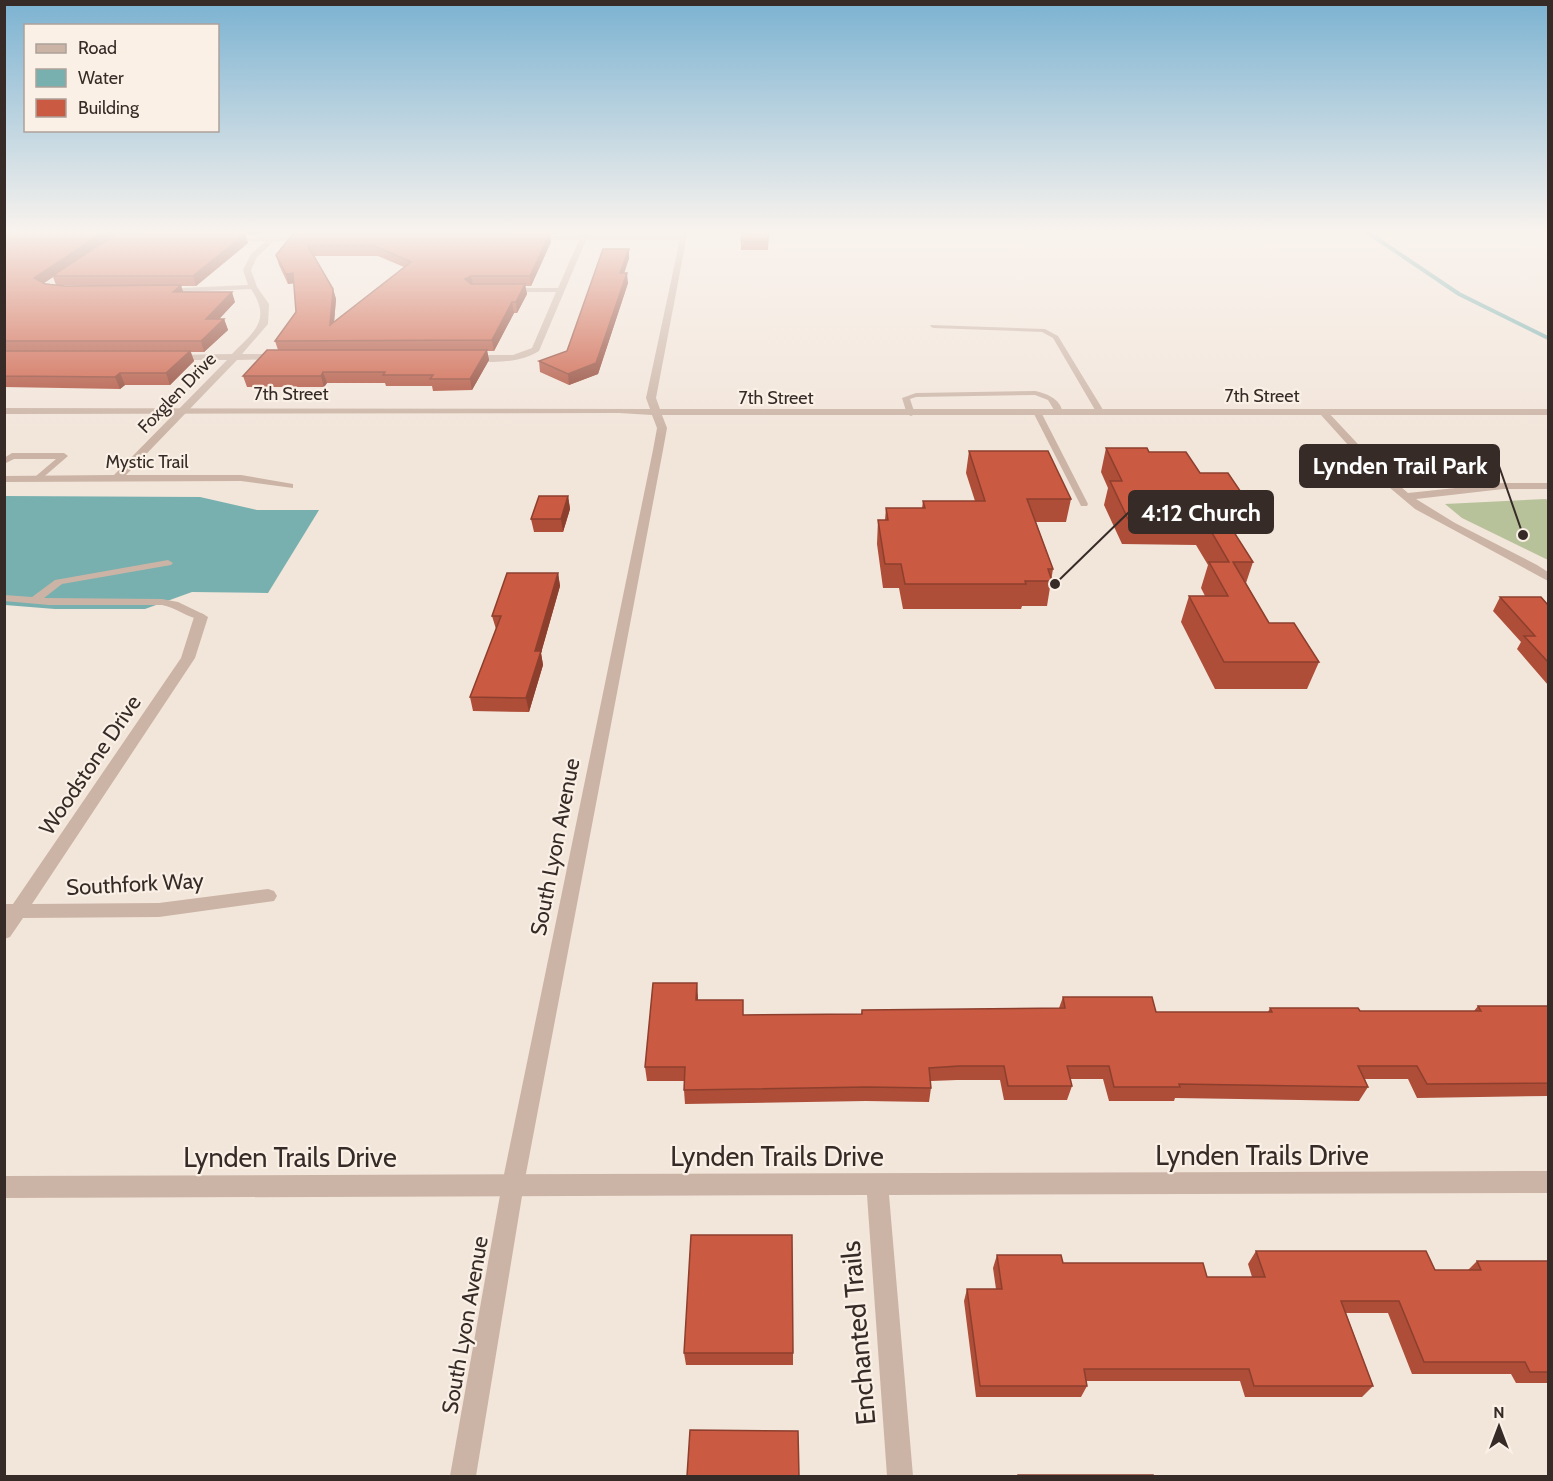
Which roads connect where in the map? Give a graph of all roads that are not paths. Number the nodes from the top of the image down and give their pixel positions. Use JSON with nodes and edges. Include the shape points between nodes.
{"nodes":[{"id":1,"x":262,"y":299,"type":"edge"},
{"id":2,"x":556,"y":299,"type":"edge"},
{"id":3,"x":671,"y":299,"type":"edge"},
{"id":4,"x":933,"y":326,"type":"dead end"},
{"id":5,"x":165,"y":357,"type":"edge"},
{"id":6,"x":235,"y":357,"type":"junction"},
{"id":7,"x":295,"y":357,"type":"edge"},
{"id":8,"x":454,"y":358,"type":"edge"},
{"id":9,"x":4,"y":411,"type":"edge"},
{"id":10,"x":183,"y":411,"type":"junction"},
{"id":11,"x":656,"y":412,"type":"junction"},
{"id":12,"x":1548,"y":412,"type":"edge"},
{"id":13,"x":1060,"y":413,"type":"junction"},
{"id":14,"x":1101,"y":413,"type":"junction"},
{"id":15,"x":1324,"y":413,"type":"junction"},
{"id":16,"x":911,"y":414,"type":"junction"},
{"id":17,"x":1038,"y":414,"type":"junction"},
{"id":18,"x":4,"y":462,"type":"edge"},
{"id":19,"x":39,"y":478,"type":"junction"},
{"id":20,"x":117,"y":478,"type":"junction"},
{"id":21,"x":4,"y":479,"type":"edge"},
{"id":22,"x":289,"y":486,"type":"dead end"},
{"id":23,"x":1548,"y":486,"type":"edge"},
{"id":24,"x":1406,"y":496,"type":"junction"},
{"id":25,"x":1084,"y":504,"type":"dead end"},
{"id":26,"x":168,"y":563,"type":"dead end"},
{"id":27,"x":1548,"y":578,"type":"edge"},
{"id":28,"x":4,"y":598,"type":"edge"},
{"id":29,"x":34,"y":601,"type":"junction"},
{"id":30,"x":201,"y":617,"type":"joint"},
{"id":31,"x":268,"y":896,"type":"dead end"},
{"id":32,"x":12,"y":911,"type":"edge"},
{"id":33,"x":4,"y":932,"type":"edge"},
{"id":34,"x":1548,"y":1182,"type":"edge"},
{"id":35,"x":513,"y":1184,"type":"junction"},
{"id":36,"x":877,"y":1185,"type":"junction"},
{"id":37,"x":4,"y":1187,"type":"edge"},
{"id":38,"x":463,"y":1476,"type":"edge"},
{"id":39,"x":900,"y":1476,"type":"edge"}],
"edges":[{"from":1,"to":6,"type":"street","name":"Foxglen Drive","via":[[264,324]]},
{"from":2,"to":8,"type":"street","via":[[536,349],[510,357]]},
{"from":3,"to":11,"type":"street","name":"South Lyon Avenue","via":[[651,398]]},
{"from":4,"to":14,"type":"lane","via":[[1050,333]]},
{"from":5,"to":6,"type":"street"},
{"from":6,"to":7,"type":"street"},
{"from":6,"to":10,"type":"street","name":"Foxglen Drive"},
{"from":9,"to":10,"type":"street","name":"7th Street"},
{"from":10,"to":11,"type":"street","name":"7th Street"},
{"from":10,"to":20,"type":"street","name":"Foxglen Drive"},
{"from":11,"to":16,"type":"street","name":"7th Street"},
{"from":11,"to":35,"type":"street","name":"South Lyon Avenue","via":[[662,428],[658,450]]},
{"from":12,"to":15,"type":"street","name":"7th Street"},
{"from":13,"to":14,"type":"street","name":"7th Street"},
{"from":13,"to":16,"type":"lane","via":[[1055,400],[1035,393],[916,395],[906,398]]},
{"from":13,"to":17,"type":"street","name":"7th Street"},
{"from":14,"to":15,"type":"street","name":"7th Street"},
{"from":15,"to":24,"type":"street"},
{"from":16,"to":17,"type":"street","name":"7th Street"},
{"from":17,"to":25,"type":"lane"},
{"from":18,"to":19,"type":"lane","via":[[12,456],[64,456]]},
{"from":19,"to":20,"type":"street","name":"Mystic Trail"},
{"from":19,"to":21,"type":"street","name":"Mystic Trail"},
{"from":20,"to":22,"type":"street","name":"Mystic Trail","via":[[241,478]]},
{"from":23,"to":24,"type":"street","via":[[1503,486]]},
{"from":24,"to":27,"type":"street","via":[[1444,523]]},
{"from":26,"to":29,"type":"lane","via":[[59,582]]},
{"from":28,"to":29,"type":"lane"},
{"from":29,"to":30,"type":"lane","via":[[162,602]]},
{"from":30,"to":32,"type":"street","name":"Woodstone Drive","via":[[188,658]]},
{"from":31,"to":32,"type":"street","name":"Southfork Way","via":[[159,910]]},
{"from":32,"to":33,"type":"street","name":"Woodstone Drive"},
{"from":34,"to":36,"type":"street","name":"Lynden Trails Drive"},
{"from":35,"to":36,"type":"street","name":"Lynden Trails Drive"},
{"from":35,"to":37,"type":"street","name":"Lynden Trails Drive"},
{"from":35,"to":38,"type":"street","name":"South Lyon Avenue"},
{"from":36,"to":39,"type":"street","name":"Enchanted Trails"}]}
